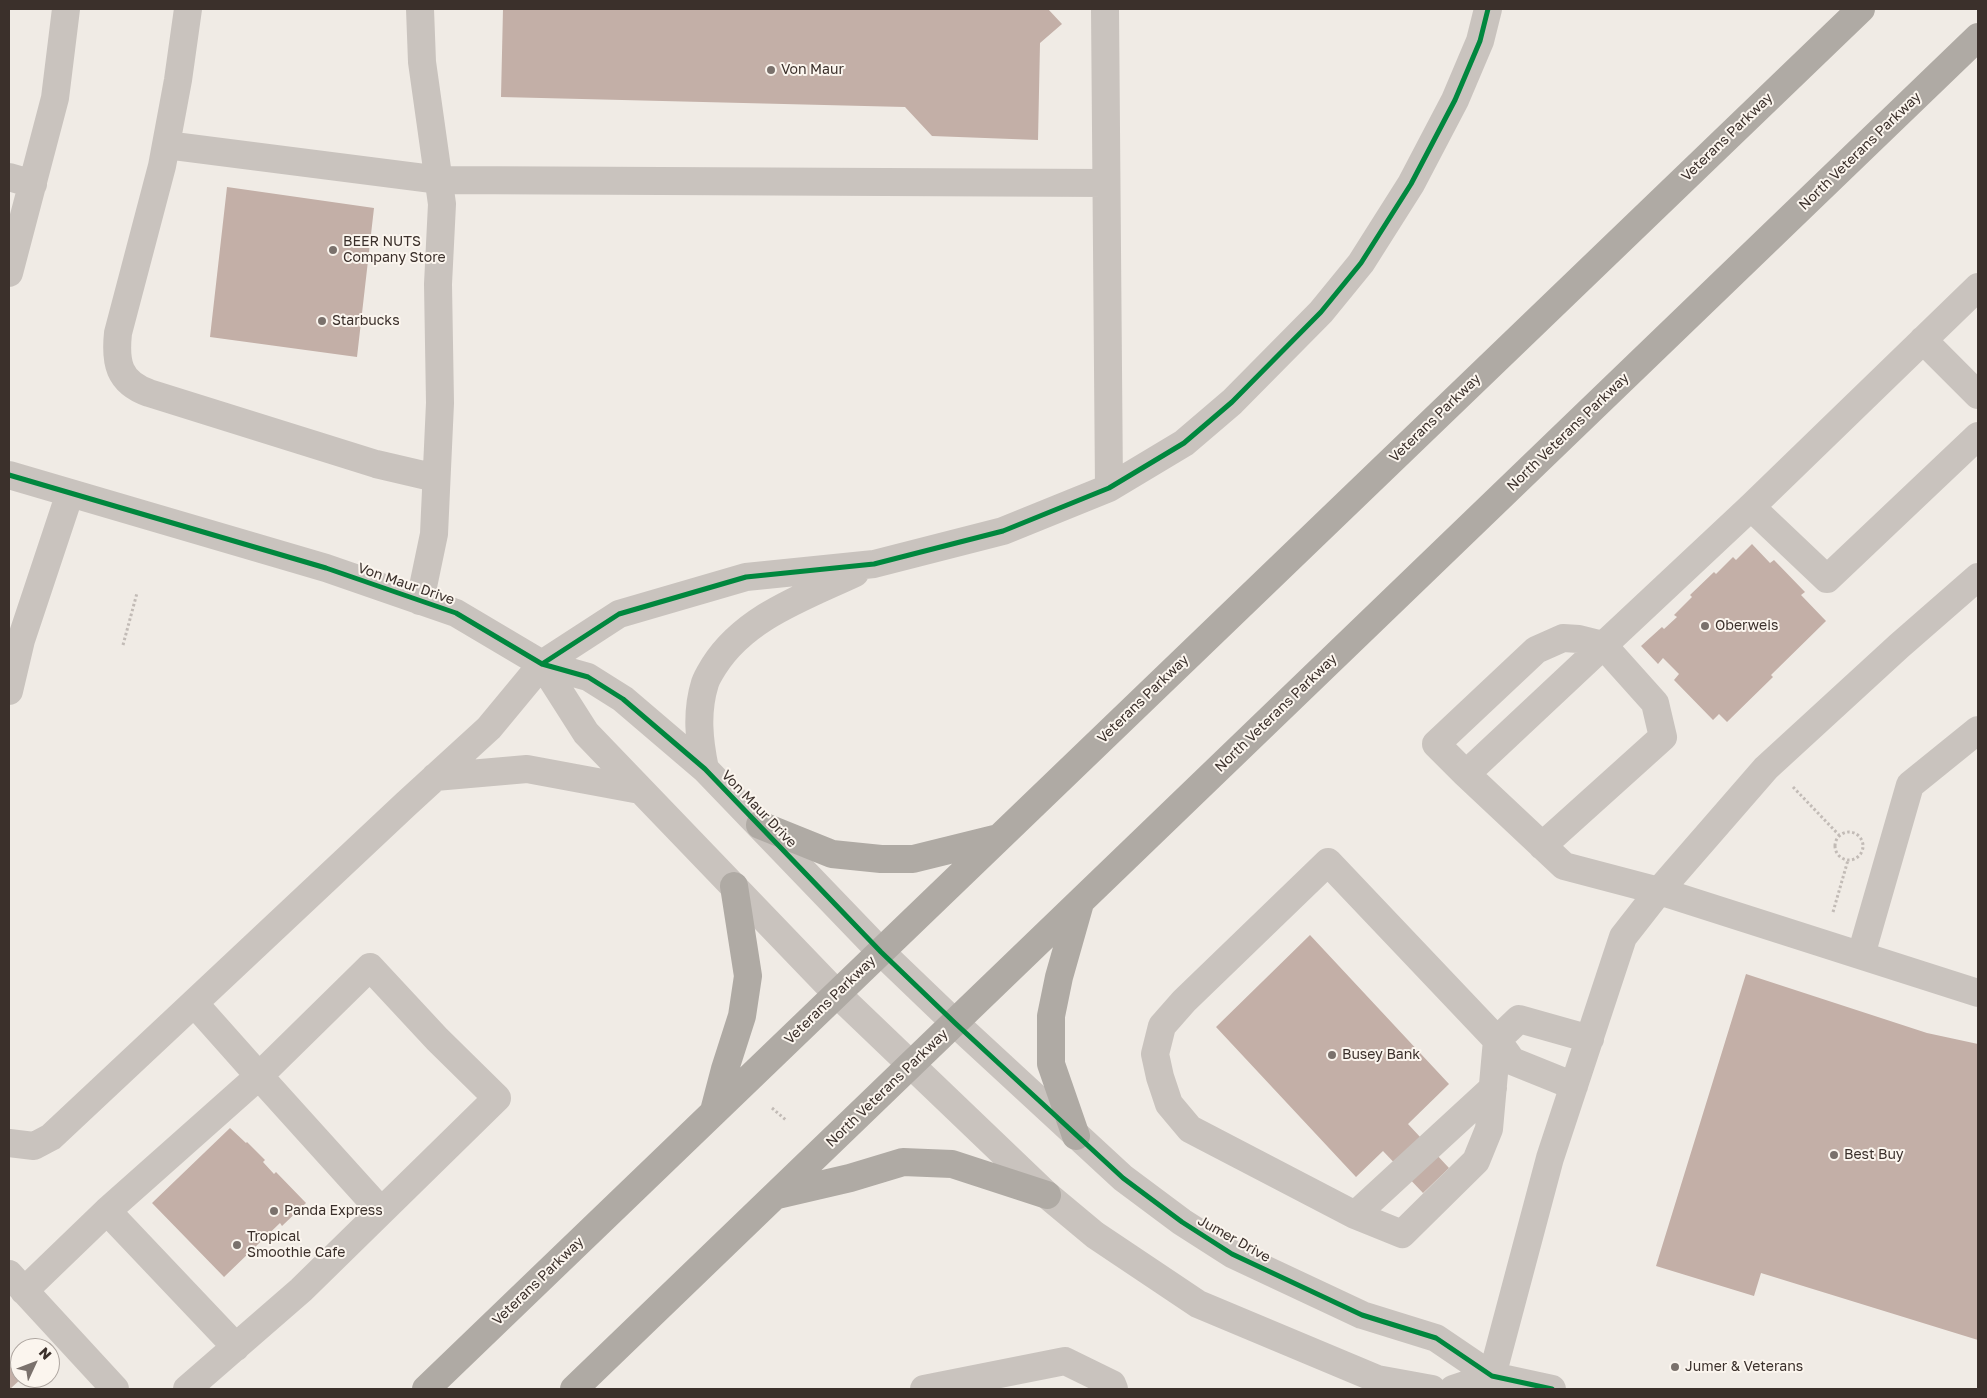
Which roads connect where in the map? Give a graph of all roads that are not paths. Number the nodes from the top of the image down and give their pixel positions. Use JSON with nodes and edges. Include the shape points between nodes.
{"nodes":[{"id":1,"x":66,"y":9,"type":"edge"},
{"id":2,"x":188,"y":9,"type":"edge"},
{"id":3,"x":420,"y":9,"type":"edge"},
{"id":4,"x":1105,"y":9,"type":"edge"},
{"id":5,"x":1488,"y":9,"type":"edge"},
{"id":6,"x":1861,"y":9,"type":"edge"},
{"id":7,"x":1978,"y":37,"type":"edge"},
{"id":8,"x":166,"y":145,"type":"junction"},
{"id":9,"x":21,"y":180,"type":"edge"},
{"id":10,"x":440,"y":180,"type":"junction"},
{"id":11,"x":1106,"y":183,"type":"junction"},
{"id":12,"x":9,"y":273,"type":"edge"},
{"id":13,"x":1978,"y":287,"type":"edge"},
{"id":14,"x":1922,"y":340,"type":"junction"},
{"id":15,"x":1978,"y":395,"type":"edge"},
{"id":16,"x":1978,"y":436,"type":"edge"},
{"id":17,"x":9,"y":476,"type":"edge"},
{"id":18,"x":436,"y":478,"type":"junction"},
{"id":19,"x":1109,"y":488,"type":"junction"},
{"id":20,"x":70,"y":493,"type":"junction"},
{"id":21,"x":1750,"y":507,"type":"junction"},
{"id":22,"x":874,"y":564,"type":"junction"},
{"id":23,"x":1978,"y":577,"type":"edge"},
{"id":24,"x":420,"y":601,"type":"junction"},
{"id":25,"x":1603,"y":645,"type":"junction"},
{"id":26,"x":542,"y":664,"type":"junction"},
{"id":27,"x":9,"y":691,"type":"edge"},
{"id":28,"x":1978,"y":730,"type":"edge"},
{"id":29,"x":705,"y":769,"type":"junction"},
{"id":30,"x":1466,"y":774,"type":"junction"},
{"id":31,"x":435,"y":777,"type":"junction"},
{"id":32,"x":640,"y":790,"type":"junction"},
{"id":33,"x":760,"y":825,"type":"junction"},
{"id":34,"x":999,"y":837,"type":"junction"},
{"id":35,"x":1542,"y":846,"type":"junction"},
{"id":36,"x":734,"y":886,"type":"junction"},
{"id":37,"x":1659,"y":891,"type":"junction"},
{"id":38,"x":1081,"y":901,"type":"junction"},
{"id":39,"x":881,"y":952,"type":"junction"},
{"id":40,"x":1861,"y":955,"type":"junction"},
{"id":41,"x":1978,"y":993,"type":"edge"},
{"id":42,"x":837,"y":994,"type":"junction"},
{"id":43,"x":194,"y":1003,"type":"junction"},
{"id":44,"x":955,"y":1024,"type":"junction"},
{"id":45,"x":1497,"y":1040,"type":"junction"},
{"id":46,"x":1590,"y":1040,"type":"junction"},
{"id":47,"x":910,"y":1066,"type":"junction"},
{"id":48,"x":259,"y":1076,"type":"junction"},
{"id":49,"x":1574,"y":1086,"type":"junction"},
{"id":50,"x":1492,"y":1088,"type":"junction"},
{"id":51,"x":714,"y":1111,"type":"junction"},
{"id":52,"x":1076,"y":1136,"type":"junction"},
{"id":53,"x":9,"y":1143,"type":"edge"},
{"id":54,"x":777,"y":1195,"type":"junction"},
{"id":55,"x":1047,"y":1195,"type":"junction"},
{"id":56,"x":107,"y":1211,"type":"junction"},
{"id":57,"x":381,"y":1211,"type":"junction"},
{"id":58,"x":1355,"y":1215,"type":"junction"},
{"id":59,"x":16,"y":1282,"type":"edge"},
{"id":60,"x":236,"y":1346,"type":"junction"},
{"id":61,"x":1488,"y":1385,"type":"edge"},
{"id":62,"x":115,"y":1389,"type":"edge"},
{"id":63,"x":187,"y":1389,"type":"edge"},
{"id":64,"x":426,"y":1389,"type":"edge"},
{"id":65,"x":574,"y":1389,"type":"edge"},
{"id":66,"x":924,"y":1389,"type":"edge"},
{"id":67,"x":1114,"y":1389,"type":"edge"},
{"id":68,"x":1432,"y":1389,"type":"edge"},
{"id":69,"x":1453,"y":1389,"type":"edge"},
{"id":70,"x":1552,"y":1389,"type":"edge"}],
"edges":[{"from":1,"to":9,"type":"street","via":[[55,98]]},
{"from":2,"to":8,"type":"street"},
{"from":3,"to":10,"type":"street","via":[[422,62]]},
{"from":4,"to":11,"type":"street"},
{"from":5,"to":19,"type":"street","via":[[1480,41],[1455,100],[1411,184],[1361,262],[1321,312],[1232,402],[1184,443]]},
{"from":6,"to":34,"type":"highway","name":"Veterans Parkway"},
{"from":7,"to":38,"type":"highway","name":"North Veterans Parkway"},
{"from":8,"to":10,"type":"street"},
{"from":8,"to":18,"type":"street","via":[[118,332],[118,363],[124,378],[136,389],[149,394],[376,464]]},
{"from":9,"to":12,"type":"street"},
{"from":10,"to":11,"type":"street"},
{"from":10,"to":18,"type":"street","via":[[440,403]]},
{"from":11,"to":19,"type":"street"},
{"from":13,"to":14,"type":"street"},
{"from":14,"to":15,"type":"street"},
{"from":14,"to":21,"type":"street"},
{"from":16,"to":21,"type":"street","via":[[1827,578]]},
{"from":17,"to":20,"type":"street","name":"Von Maur Drive"},
{"from":18,"to":24,"type":"street","via":[[434,534]]},
{"from":19,"to":22,"type":"street","via":[[1003,531]]},
{"from":20,"to":24,"type":"street","name":"Von Maur Drive","via":[[326,568]]},
{"from":20,"to":27,"type":"street","via":[[21,640]]},
{"from":21,"to":25,"type":"street"},
{"from":22,"to":26,"type":"street","via":[[746,577],[619,614]]},
{"from":22,"to":29,"type":"street","via":[[764,616],[724,650],[706,680],[699,711],[699,742]]},
{"from":23,"to":37,"type":"street","via":[[1771,763]]},
{"from":24,"to":26,"type":"street","name":"Von Maur Drive","via":[[456,613]]},
{"from":25,"to":30,"type":"street"},
{"from":25,"to":30,"type":"street","via":[[1563,638],[1536,650],[1436,744]]},
{"from":25,"to":35,"type":"street","via":[[1655,703],[1662,737]]},
{"from":26,"to":29,"type":"street","name":"Von Maur Drive","via":[[588,677],[623,699]]},
{"from":26,"to":31,"type":"street","via":[[489,728]]},
{"from":26,"to":32,"type":"street","name":"Von Maur Drive","via":[[586,733]]},
{"from":28,"to":40,"type":"street","via":[[1910,785]]},
{"from":29,"to":33,"type":"street","name":"Von Maur Drive"},
{"from":30,"to":35,"type":"street"},
{"from":31,"to":32,"type":"street","via":[[527,769]]},
{"from":31,"to":43,"type":"street"},
{"from":32,"to":36,"type":"street","name":"Von Maur Drive"},
{"from":33,"to":34,"type":"highway","via":[[832,854],[881,859],[913,859]]},
{"from":33,"to":39,"type":"street","name":"Von Maur Drive"},
{"from":34,"to":39,"type":"highway","name":"Veterans Parkway"},
{"from":35,"to":37,"type":"street","via":[[1564,866]]},
{"from":36,"to":42,"type":"street","name":"Von Maur Drive"},
{"from":36,"to":51,"type":"highway","via":[[748,976],[742,1016]]},
{"from":37,"to":40,"type":"street"},
{"from":37,"to":46,"type":"street","via":[[1623,937]]},
{"from":38,"to":44,"type":"highway","name":"North Veterans Parkway"},
{"from":38,"to":52,"type":"highway","via":[[1051,1016],[1051,1064]]},
{"from":39,"to":42,"type":"highway","name":"Veterans Parkway"},
{"from":39,"to":44,"type":"street","name":"Von Maur Drive"},
{"from":40,"to":41,"type":"street"},
{"from":42,"to":47,"type":"street"},
{"from":42,"to":51,"type":"highway","name":"Veterans Parkway"},
{"from":43,"to":48,"type":"street"},
{"from":43,"to":53,"type":"street","via":[[51,1137],[34,1146]]},
{"from":44,"to":47,"type":"highway","name":"North Veterans Parkway"},
{"from":44,"to":52,"type":"street","name":"Jumer Drive"},
{"from":45,"to":46,"type":"street","via":[[1519,1019]]},
{"from":45,"to":49,"type":"street","via":[[1512,1061]]},
{"from":45,"to":50,"type":"street"},
{"from":45,"to":58,"type":"street","via":[[1328,862],[1162,1026],[1155,1054],[1160,1077],[1169,1104],[1190,1129]]},
{"from":46,"to":49,"type":"street"},
{"from":47,"to":54,"type":"highway","name":"North Veterans Parkway"},
{"from":47,"to":55,"type":"street"},
{"from":48,"to":56,"type":"street"},
{"from":48,"to":57,"type":"street"},
{"from":48,"to":57,"type":"street","via":[[370,967],[497,1098]]},
{"from":49,"to":61,"type":"street","via":[[1550,1158]]},
{"from":50,"to":58,"type":"street"},
{"from":50,"to":58,"type":"street","via":[[1489,1129],[1476,1162],[1402,1234]]},
{"from":51,"to":64,"type":"highway","name":"Veterans Parkway"},
{"from":52,"to":61,"type":"street","name":"Jumer Drive","via":[[1123,1178],[1232,1254],[1362,1315],[1436,1338]]},
{"from":54,"to":55,"type":"highway","via":[[903,1162],[952,1164]]},
{"from":54,"to":65,"type":"highway","name":"North Veterans Parkway"},
{"from":55,"to":68,"type":"street","via":[[1094,1235],[1198,1304],[1378,1379]]},
{"from":56,"to":59,"type":"street"},
{"from":56,"to":60,"type":"street"},
{"from":57,"to":60,"type":"street","via":[[301,1290]]},
{"from":59,"to":62,"type":"street"},
{"from":60,"to":63,"type":"street"},
{"from":61,"to":69,"type":"street"},
{"from":61,"to":70,"type":"street","name":"Jumer Drive"},
{"from":66,"to":67,"type":"street","via":[[1065,1361],[1112,1384]]}]}
